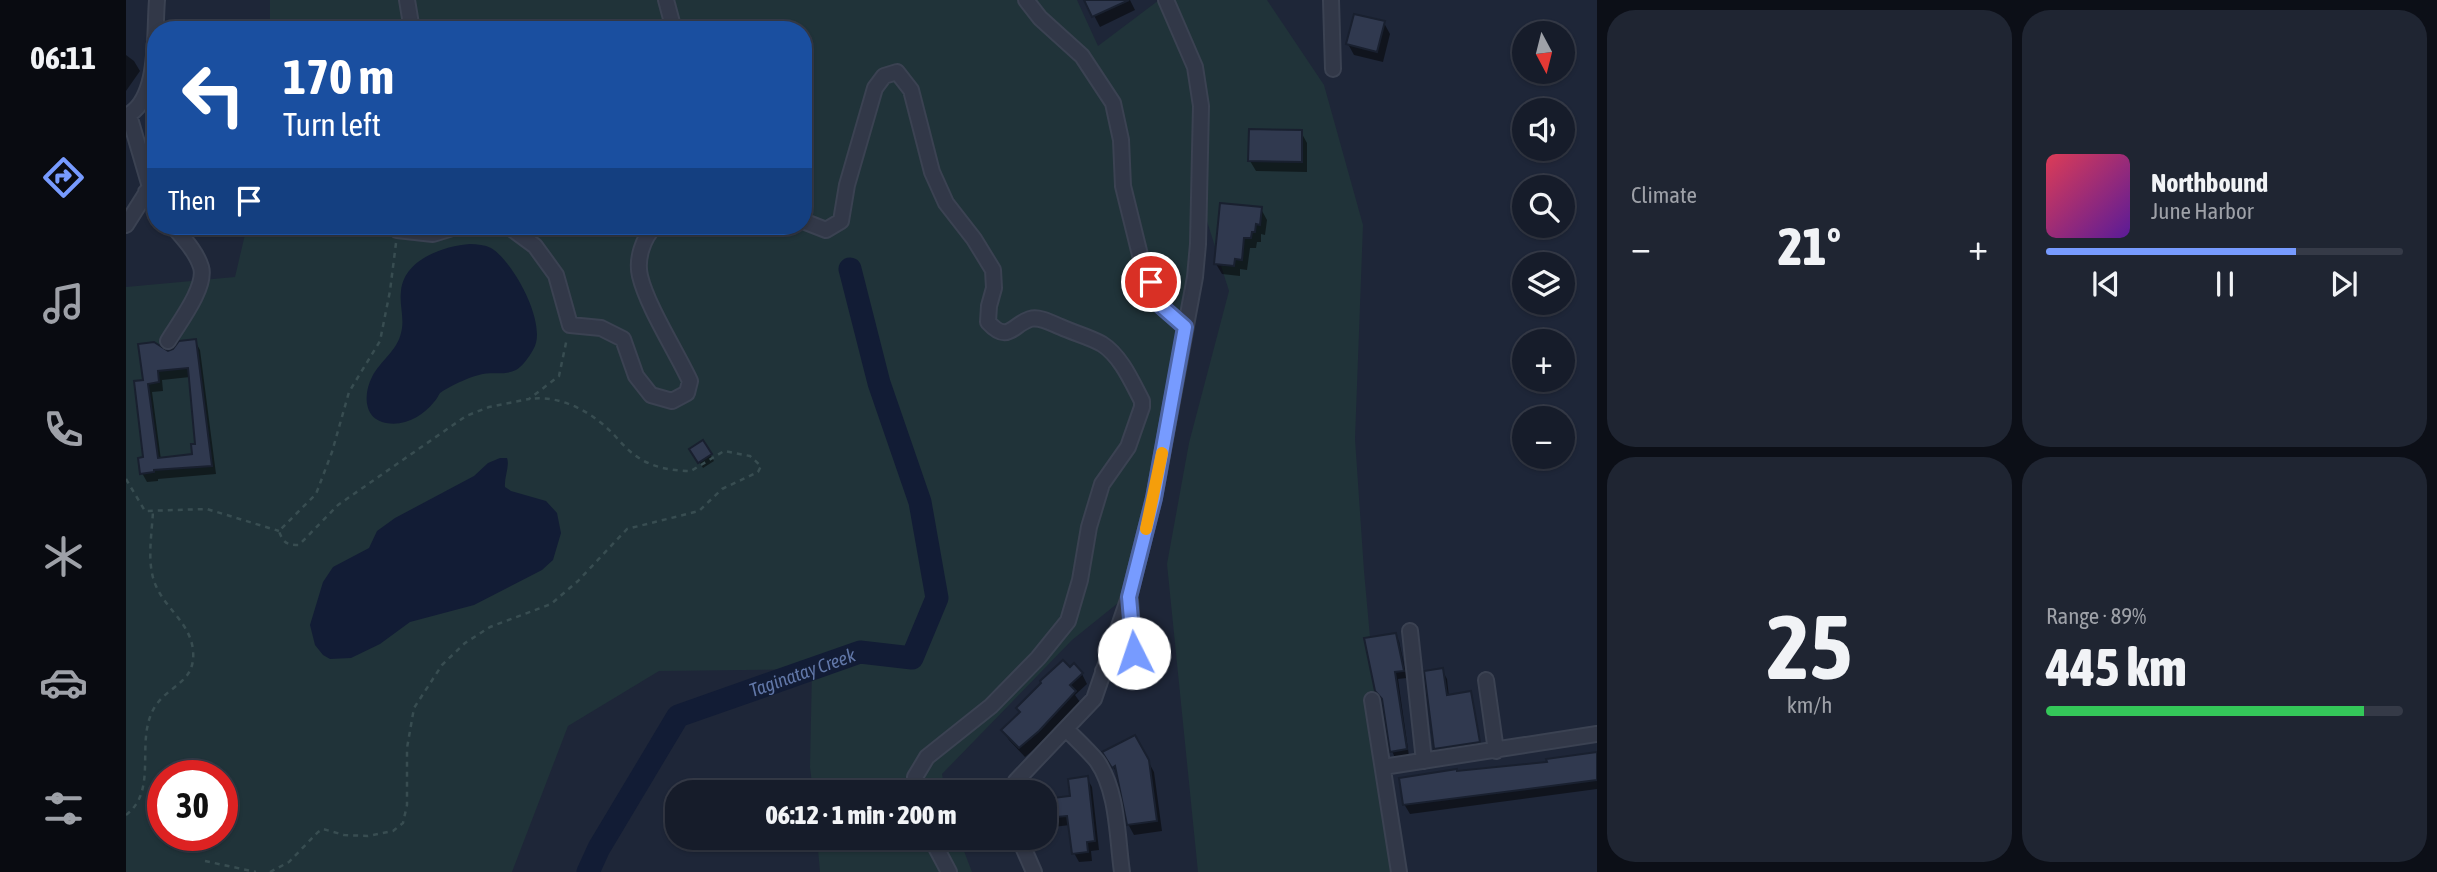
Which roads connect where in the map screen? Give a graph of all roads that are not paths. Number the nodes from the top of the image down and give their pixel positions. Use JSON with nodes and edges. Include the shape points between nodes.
{"nodes":[{"id":1,"x":407,"y":0,"type":"edge"},
{"id":2,"x":666,"y":0,"type":"edge"},
{"id":3,"x":1026,"y":0,"type":"edge"},
{"id":4,"x":1166,"y":0,"type":"edge"},
{"id":5,"x":1331,"y":0,"type":"edge"},
{"id":6,"x":152,"y":3,"type":"edge"},
{"id":7,"x":152,"y":21,"type":"edge"},
{"id":8,"x":410,"y":21,"type":"edge"},
{"id":9,"x":672,"y":21,"type":"edge"},
{"id":10,"x":1334,"y":69,"type":"dead end"},
{"id":11,"x":147,"y":91,"type":"edge"},
{"id":12,"x":127,"y":116,"type":"edge"},
{"id":13,"x":147,"y":178,"type":"edge"},
{"id":14,"x":146,"y":192,"type":"edge"},
{"id":15,"x":126,"y":225,"type":"edge"},
{"id":16,"x":812,"y":225,"type":"edge"},
{"id":17,"x":180,"y":235,"type":"edge"},
{"id":18,"x":520,"y":235,"type":"edge"},
{"id":19,"x":648,"y":235,"type":"edge"},
{"id":20,"x":1185,"y":327,"type":"junction"},
{"id":21,"x":168,"y":341,"type":"dead end"},
{"id":22,"x":1129,"y":597,"type":"junction"},
{"id":23,"x":1410,"y":631,"type":"dead end"},
{"id":24,"x":1103,"y":671,"type":"junction"},
{"id":25,"x":1486,"y":680,"type":"dead end"},
{"id":26,"x":1372,"y":700,"type":"dead end"},
{"id":27,"x":1067,"y":730,"type":"junction"},
{"id":28,"x":1597,"y":734,"type":"edge"},
{"id":29,"x":1496,"y":751,"type":"junction"},
{"id":30,"x":1424,"y":761,"type":"junction"},
{"id":31,"x":1383,"y":767,"type":"junction"},
{"id":32,"x":915,"y":780,"type":"edge"},
{"id":33,"x":1018,"y":780,"type":"edge"},
{"id":34,"x":937,"y":850,"type":"edge"},
{"id":35,"x":1024,"y":850,"type":"edge"},
{"id":36,"x":949,"y":872,"type":"edge"},
{"id":37,"x":1034,"y":872,"type":"edge"},
{"id":38,"x":1122,"y":872,"type":"edge"},
{"id":39,"x":1399,"y":872,"type":"edge"}],
"edges":[{"from":1,"to":8,"type":"street"},
{"from":2,"to":9,"type":"street"},
{"from":3,"to":20,"type":"street","via":[[1082,56],[1113,103],[1124,186],[1141,259],[1161,306]]},
{"from":4,"to":20,"type":"street","via":[[1195,67],[1201,106],[1198,244]]},
{"from":5,"to":10,"type":"street"},
{"from":6,"to":7,"type":"street"},
{"from":11,"to":12,"type":"street"},
{"from":12,"to":13,"type":"street"},
{"from":14,"to":15,"type":"street"},
{"from":16,"to":32,"type":"street","via":[[826,230],[841,221],[875,89],[884,76],[897,72],[911,90],[932,172],[946,203],[993,270],[988,322],[1006,332],[1031,319],[1044,320],[1103,345],[1122,365],[1142,401],[1128,447],[1102,484],[1068,621],[991,706],[927,757]]},
{"from":17,"to":21,"type":"street","via":[[198,259],[202,275],[200,288]]},
{"from":18,"to":19,"type":"street","via":[[535,246],[556,275],[570,326],[601,328],[623,339],[636,376],[651,395],[672,401],[687,393],[690,381],[639,275],[640,250]]},
{"from":20,"to":22,"type":"street","via":[[1154,498]]},
{"from":22,"to":24,"type":"street"},
{"from":22,"to":24,"type":"street","via":[[1134,653]]},
{"from":23,"to":30,"type":"street"},
{"from":24,"to":27,"type":"street","via":[[1094,699]]},
{"from":25,"to":29,"type":"street"},
{"from":26,"to":31,"type":"street"},
{"from":27,"to":33,"type":"street"},
{"from":27,"to":38,"type":"street","via":[[1106,778]]},
{"from":28,"to":29,"type":"street"},
{"from":29,"to":30,"type":"street"},
{"from":30,"to":31,"type":"street"},
{"from":31,"to":39,"type":"street"},
{"from":34,"to":36,"type":"street"},
{"from":35,"to":37,"type":"street"}]}
